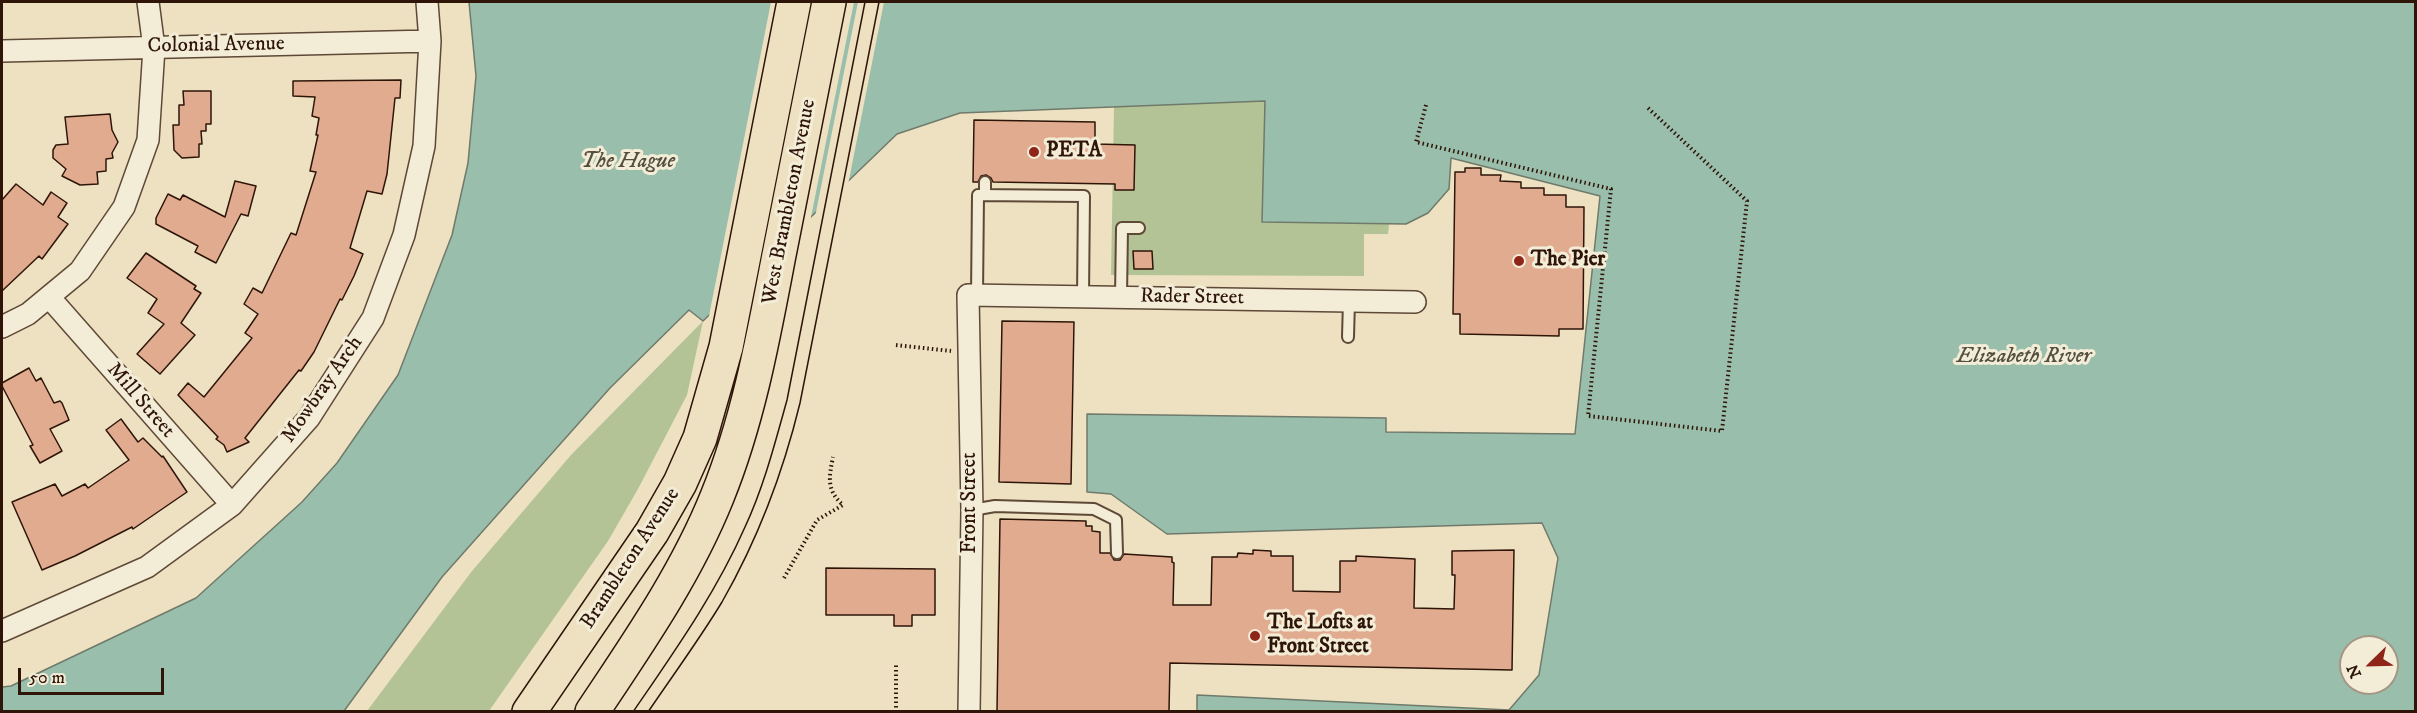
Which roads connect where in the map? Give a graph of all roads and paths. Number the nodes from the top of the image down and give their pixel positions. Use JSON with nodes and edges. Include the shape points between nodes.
{"nodes":[{"id":1,"x":148,"y":2,"type":"edge"},
{"id":2,"x":428,"y":2,"type":"edge"},
{"id":3,"x":794,"y":2,"type":"edge"},
{"id":4,"x":829,"y":2,"type":"edge"},
{"id":5,"x":430,"y":41,"type":"junction"},
{"id":6,"x":154,"y":48,"type":"junction"},
{"id":7,"x":2,"y":51,"type":"edge"},
{"id":8,"x":1426,"y":105,"type":"dead end"},
{"id":9,"x":1648,"y":108,"type":"dead end"},
{"id":10,"x":985,"y":182,"type":"dead end"},
{"id":11,"x":1084,"y":184,"type":"dead end"},
{"id":12,"x":984,"y":195,"type":"junction"},
{"id":13,"x":1084,"y":196,"type":"junction"},
{"id":14,"x":1139,"y":228,"type":"dead end"},
{"id":15,"x":1593,"y":260,"type":"dead end"},
{"id":16,"x":1603,"y":261,"type":"junction"},
{"id":17,"x":973,"y":295,"type":"junction"},
{"id":18,"x":1083,"y":296,"type":"junction"},
{"id":19,"x":49,"y":297,"type":"junction"},
{"id":20,"x":1121,"y":297,"type":"junction"},
{"id":21,"x":1349,"y":301,"type":"junction"},
{"id":22,"x":1415,"y":302,"type":"dead end"},
{"id":23,"x":2,"y":327,"type":"edge"},
{"id":24,"x":1348,"y":338,"type":"dead end"},
{"id":25,"x":896,"y":345,"type":"dead end"},
{"id":26,"x":970,"y":351,"type":"junction"},
{"id":27,"x":713,"y":396,"type":"joint"},
{"id":28,"x":747,"y":402,"type":"joint"},
{"id":29,"x":833,"y":457,"type":"dead end"},
{"id":30,"x":232,"y":505,"type":"junction"},
{"id":31,"x":972,"y":510,"type":"junction"},
{"id":32,"x":1117,"y":553,"type":"dead end"},
{"id":33,"x":784,"y":578,"type":"dead end"},
{"id":34,"x":2,"y":631,"type":"edge"},
{"id":35,"x":896,"y":664,"type":"dead end"},
{"id":36,"x":528,"y":711,"type":"edge"},
{"id":37,"x":592,"y":711,"type":"edge"},
{"id":38,"x":896,"y":711,"type":"edge"},
{"id":39,"x":969,"y":711,"type":"edge"}],
"edges":[{"from":1,"to":6,"type":"street"},
{"from":2,"to":5,"type":"street","name":"Mowbray Arch"},
{"from":3,"to":27,"type":"main road","name":"West Brambleton Avenue","via":[[730,329]]},
{"from":4,"to":28,"type":"main road","name":"West Brambleton Avenue"},
{"from":5,"to":6,"type":"street","name":"Colonial Avenue"},
{"from":5,"to":30,"type":"street","name":"Mowbray Arch","via":[[424,146],[404,235],[373,318],[309,418]]},
{"from":6,"to":7,"type":"street","name":"Colonial Avenue"},
{"from":6,"to":19,"type":"street","via":[[148,140],[124,207],[81,271]]},
{"from":8,"to":16,"type":"path","via":[[1416,142],[1611,189]]},
{"from":9,"to":16,"type":"path","via":[[1747,201],[1722,431],[1588,416]]},
{"from":10,"to":12,"type":"lane"},
{"from":11,"to":13,"type":"lane"},
{"from":12,"to":13,"type":"lane"},
{"from":12,"to":17,"type":"lane","via":[[978,195]]},
{"from":13,"to":18,"type":"lane"},
{"from":14,"to":20,"type":"lane","via":[[1122,228]]},
{"from":15,"to":16,"type":"path"},
{"from":17,"to":18,"type":"street","name":"Rader Street"},
{"from":17,"to":26,"type":"street","name":"Front Street"},
{"from":18,"to":20,"type":"street","name":"Rader Street"},
{"from":19,"to":23,"type":"street","via":[[28,314]]},
{"from":19,"to":30,"type":"street","name":"Mill Street"},
{"from":20,"to":21,"type":"street","name":"Rader Street"},
{"from":21,"to":22,"type":"street","name":"Rader Street"},
{"from":21,"to":24,"type":"lane"},
{"from":25,"to":26,"type":"path"},
{"from":26,"to":31,"type":"street","name":"Front Street"},
{"from":27,"to":36,"type":"main road","name":"Brambleton Avenue","via":[[700,438],[668,506]]},
{"from":28,"to":37,"type":"main road","name":"Brambleton Avenue","via":[[707,521],[657,613]]},
{"from":29,"to":33,"type":"path","via":[[828,481],[843,505],[817,520]]},
{"from":30,"to":34,"type":"street","name":"Mowbray Arch","via":[[147,567]]},
{"from":31,"to":32,"type":"lane","via":[[994,506],[1094,508],[1116,520]]},
{"from":31,"to":39,"type":"street","name":"Front Street"},
{"from":35,"to":38,"type":"path"}]}
